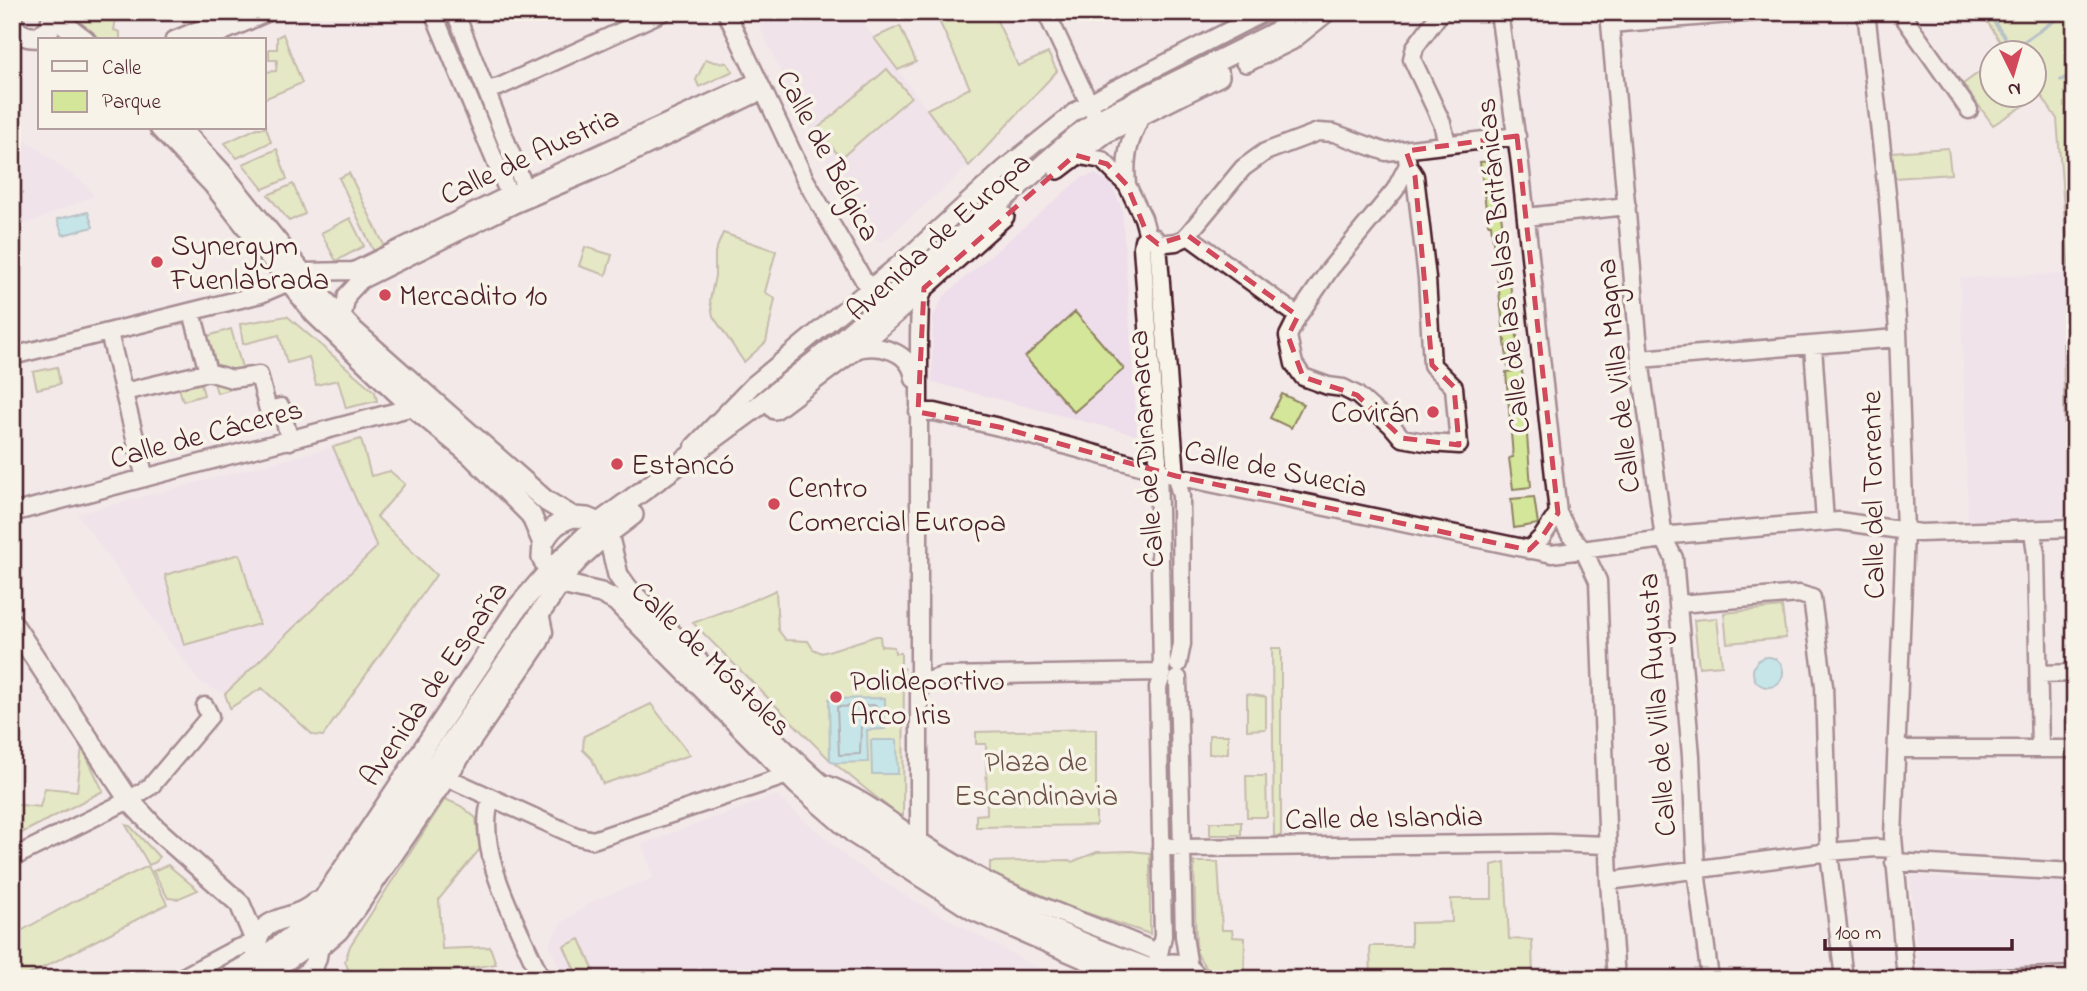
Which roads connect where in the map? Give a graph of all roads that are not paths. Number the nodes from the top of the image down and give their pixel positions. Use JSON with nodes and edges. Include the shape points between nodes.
{"nodes":[{"id":1,"x":240,"y":12,"type":"edge"},
{"id":2,"x":269,"y":12,"type":"edge"},
{"id":3,"x":433,"y":12,"type":"edge"},
{"id":4,"x":455,"y":12,"type":"edge"},
{"id":5,"x":663,"y":12,"type":"edge"},
{"id":6,"x":726,"y":12,"type":"edge"},
{"id":7,"x":1046,"y":12,"type":"edge"},
{"id":8,"x":1265,"y":12,"type":"edge"},
{"id":9,"x":1308,"y":12,"type":"edge"},
{"id":10,"x":1326,"y":12,"type":"edge"},
{"id":11,"x":1441,"y":12,"type":"edge"},
{"id":12,"x":1499,"y":12,"type":"edge"},
{"id":13,"x":1866,"y":12,"type":"edge"},
{"id":14,"x":1900,"y":12,"type":"edge"},
{"id":15,"x":1745,"y":13,"type":"edge"},
{"id":16,"x":1610,"y":18,"type":"edge"},
{"id":17,"x":52,"y":25,"type":"edge"},
{"id":18,"x":16,"y":34,"type":"edge"},
{"id":19,"x":81,"y":38,"type":"edge"},
{"id":20,"x":179,"y":38,"type":"edge"},
{"id":21,"x":210,"y":38,"type":"edge"},
{"id":22,"x":760,"y":86,"type":"junction"},
{"id":23,"x":486,"y":90,"type":"junction"},
{"id":24,"x":1969,"y":110,"type":"dead end"},
{"id":25,"x":1143,"y":112,"type":"junction"},
{"id":26,"x":1097,"y":119,"type":"junction"},
{"id":27,"x":162,"y":130,"type":"edge"},
{"id":28,"x":182,"y":130,"type":"edge"},
{"id":29,"x":1517,"y":136,"type":"junction"},
{"id":30,"x":1447,"y":143,"type":"junction"},
{"id":31,"x":1075,"y":155,"type":"junction"},
{"id":32,"x":1407,"y":158,"type":"junction"},
{"id":33,"x":1127,"y":186,"type":"junction"},
{"id":34,"x":527,"y":193,"type":"junction"},
{"id":35,"x":511,"y":200,"type":"junction"},
{"id":36,"x":1627,"y":206,"type":"junction"},
{"id":37,"x":1526,"y":217,"type":"junction"},
{"id":38,"x":1187,"y":235,"type":"junction"},
{"id":39,"x":1153,"y":240,"type":"junction"},
{"id":40,"x":322,"y":272,"type":"junction"},
{"id":41,"x":295,"y":277,"type":"junction"},
{"id":42,"x":924,"y":288,"type":"junction"},
{"id":43,"x":868,"y":289,"type":"junction"},
{"id":44,"x":192,"y":312,"type":"junction"},
{"id":45,"x":343,"y":313,"type":"junction"},
{"id":46,"x":884,"y":314,"type":"junction"},
{"id":47,"x":1298,"y":316,"type":"junction"},
{"id":48,"x":109,"y":333,"type":"junction"},
{"id":49,"x":1897,"y":338,"type":"junction"},
{"id":50,"x":1813,"y":346,"type":"junction"},
{"id":51,"x":854,"y":350,"type":"junction"},
{"id":52,"x":12,"y":356,"type":"edge"},
{"id":53,"x":1640,"y":359,"type":"junction"},
{"id":54,"x":208,"y":372,"type":"junction"},
{"id":55,"x":124,"y":392,"type":"junction"},
{"id":56,"x":413,"y":407,"type":"junction"},
{"id":57,"x":918,"y":412,"type":"junction"},
{"id":58,"x":290,"y":440,"type":"junction"},
{"id":59,"x":669,"y":472,"type":"junction"},
{"id":60,"x":1158,"y":472,"type":"junction"},
{"id":61,"x":1176,"y":476,"type":"junction"},
{"id":62,"x":145,"y":478,"type":"junction"},
{"id":63,"x":12,"y":513,"type":"edge"},
{"id":64,"x":1558,"y":513,"type":"junction"},
{"id":65,"x":573,"y":517,"type":"junction"},
{"id":66,"x":1825,"y":522,"type":"junction"},
{"id":67,"x":2075,"y":528,"type":"edge"},
{"id":68,"x":603,"y":529,"type":"junction"},
{"id":69,"x":1905,"y":531,"type":"junction"},
{"id":70,"x":2033,"y":531,"type":"junction"},
{"id":71,"x":1664,"y":539,"type":"junction"},
{"id":72,"x":543,"y":543,"type":"junction"},
{"id":73,"x":1530,"y":550,"type":"junction"},
{"id":74,"x":1584,"y":551,"type":"junction"},
{"id":75,"x":613,"y":557,"type":"junction"},
{"id":76,"x":563,"y":581,"type":"junction"},
{"id":77,"x":1679,"y":604,"type":"junction"},
{"id":78,"x":540,"y":613,"type":"junction"},
{"id":79,"x":12,"y":623,"type":"edge"},
{"id":80,"x":1168,"y":671,"type":"junction"},
{"id":81,"x":2075,"y":673,"type":"edge"},
{"id":82,"x":2039,"y":674,"type":"junction"},
{"id":83,"x":921,"y":683,"type":"junction"},
{"id":84,"x":205,"y":706,"type":"dead end"},
{"id":85,"x":1897,"y":748,"type":"junction"},
{"id":86,"x":2040,"y":749,"type":"junction"},
{"id":87,"x":2075,"y":749,"type":"edge"},
{"id":88,"x":788,"y":775,"type":"junction"},
{"id":89,"x":446,"y":778,"type":"junction"},
{"id":90,"x":815,"y":779,"type":"junction"},
{"id":91,"x":491,"y":799,"type":"junction"},
{"id":92,"x":129,"y":800,"type":"junction"},
{"id":93,"x":919,"y":841,"type":"junction"},
{"id":94,"x":1607,"y":845,"type":"junction"},
{"id":95,"x":1161,"y":846,"type":"junction"},
{"id":96,"x":1183,"y":848,"type":"junction"},
{"id":97,"x":1829,"y":852,"type":"junction"},
{"id":98,"x":1894,"y":856,"type":"junction"},
{"id":99,"x":12,"y":858,"type":"edge"},
{"id":100,"x":1696,"y":870,"type":"junction"},
{"id":101,"x":2075,"y":872,"type":"edge"},
{"id":102,"x":1609,"y":881,"type":"junction"},
{"id":103,"x":330,"y":888,"type":"junction"},
{"id":104,"x":240,"y":904,"type":"junction"},
{"id":105,"x":285,"y":918,"type":"junction"},
{"id":106,"x":314,"y":943,"type":"junction"},
{"id":107,"x":236,"y":949,"type":"junction"},
{"id":108,"x":263,"y":967,"type":"edge"},
{"id":109,"x":1153,"y":968,"type":"edge"},
{"id":110,"x":1194,"y":974,"type":"edge"},
{"id":111,"x":2075,"y":975,"type":"edge"},
{"id":112,"x":179,"y":979,"type":"edge"},
{"id":113,"x":224,"y":979,"type":"edge"},
{"id":114,"x":299,"y":979,"type":"edge"},
{"id":115,"x":328,"y":979,"type":"edge"},
{"id":116,"x":541,"y":979,"type":"edge"},
{"id":117,"x":1122,"y":979,"type":"edge"},
{"id":118,"x":1616,"y":979,"type":"edge"},
{"id":119,"x":1710,"y":979,"type":"edge"},
{"id":120,"x":1844,"y":979,"type":"edge"},
{"id":121,"x":1906,"y":979,"type":"edge"},
{"id":122,"x":1977,"y":979,"type":"edge"}],
"edges":[{"from":1,"to":20,"type":"street"},
{"from":2,"to":21,"type":"street"},
{"from":3,"to":35,"type":"street"},
{"from":4,"to":23,"type":"street"},
{"from":5,"to":23,"type":"street"},
{"from":6,"to":22,"type":"street","name":"Calle de Bélgica"},
{"from":7,"to":26,"type":"street"},
{"from":8,"to":26,"type":"street","name":"Avenida de Europa"},
{"from":9,"to":26,"type":"main road","name":"Avenida de Europa"},
{"from":10,"to":25,"type":"main road","name":"Avenida de Europa","via":[[1291,40]]},
{"from":11,"to":30,"type":"street","name":"Calle de las Islas Británicas","via":[[1415,47],[1412,59]]},
{"from":12,"to":29,"type":"street","name":"Calle de las Islas Británicas"},
{"from":13,"to":49,"type":"street","name":"Calle del Torrente","via":[[1888,202]]},
{"from":14,"to":24,"type":"street"},
{"from":15,"to":16,"type":"street"},
{"from":16,"to":36,"type":"street","name":"Calle de Villa Magna"},
{"from":17,"to":18,"type":"main road","via":[[38,37]]},
{"from":17,"to":19,"type":"main road"},
{"from":22,"to":34,"type":"street","name":"Calle de Austria"},
{"from":22,"to":43,"type":"street","name":"Calle de Bélgica","via":[[805,179]]},
{"from":23,"to":34,"type":"street"},
{"from":25,"to":26,"type":"main road","name":"Avenida de Europa"},
{"from":25,"to":33,"type":"street","name":"Calle de Dinamarca","via":[[1128,144]]},
{"from":26,"to":31,"type":"main road","name":"Avenida de Europa"},
{"from":26,"to":43,"type":"street","name":"Avenida de Europa","via":[[1005,168]]},
{"from":26,"to":46,"type":"main road","name":"Avenida de Europa"},
{"from":27,"to":41,"type":"main road"},
{"from":28,"to":41,"type":"main road","via":[[221,172]]},
{"from":29,"to":30,"type":"street"},
{"from":29,"to":37,"type":"street","name":"Calle de las Islas Británicas"},
{"from":30,"to":32,"type":"street"},
{"from":31,"to":33,"type":"street","name":"Calle de Dinamarca","via":[[1102,160]]},
{"from":31,"to":42,"type":"main road","name":"Avenida de Europa"},
{"from":32,"to":38,"type":"street","via":[[1318,132],[1265,152],[1243,168]]},
{"from":32,"to":47,"type":"street","via":[[1395,190]]},
{"from":32,"to":47,"type":"street","via":[[1417,188],[1432,365],[1454,387],[1459,445],[1402,438],[1357,394],[1303,377],[1294,364],[1289,336]]},
{"from":33,"to":39,"type":"street","name":"Calle de Dinamarca"},
{"from":34,"to":35,"type":"street","name":"Calle de Austria"},
{"from":35,"to":40,"type":"street","name":"Calle de Austria","via":[[354,271]]},
{"from":35,"to":45,"type":"street","name":"Calle de Austria","via":[[361,280],[347,295]]},
{"from":36,"to":37,"type":"street"},
{"from":36,"to":53,"type":"street","name":"Calle de Villa Magna"},
{"from":37,"to":64,"type":"street","name":"Calle de las Islas Británicas"},
{"from":38,"to":39,"type":"street","via":[[1176,242]]},
{"from":38,"to":47,"type":"street"},
{"from":39,"to":60,"type":"street","name":"Calle de Dinamarca","via":[[1143,240],[1142,247]]},
{"from":39,"to":61,"type":"street","name":"Calle de Dinamarca"},
{"from":40,"to":41,"type":"street","name":"Calle de Austria"},
{"from":40,"to":45,"type":"street","via":[[340,292]]},
{"from":41,"to":44,"type":"street","via":[[261,293]]},
{"from":41,"to":45,"type":"main road"},
{"from":41,"to":56,"type":"main road","via":[[315,314]]},
{"from":42,"to":46,"type":"main road","name":"Avenida de Europa"},
{"from":42,"to":57,"type":"street"},
{"from":43,"to":46,"type":"street","name":"Calle de Bélgica"},
{"from":43,"to":59,"type":"street","name":"Avenida de Europa","via":[[753,384]]},
{"from":44,"to":48,"type":"street"},
{"from":44,"to":54,"type":"street"},
{"from":45,"to":65,"type":"main road","via":[[386,361],[546,501]]},
{"from":46,"to":51,"type":"main road","name":"Avenida de Europa"},
{"from":46,"to":59,"type":"main road","name":"Avenida de Europa"},
{"from":48,"to":52,"type":"street"},
{"from":48,"to":55,"type":"street"},
{"from":49,"to":50,"type":"street"},
{"from":49,"to":69,"type":"street","name":"Calle del Torrente"},
{"from":50,"to":53,"type":"street"},
{"from":50,"to":66,"type":"street"},
{"from":51,"to":57,"type":"street","via":[[868,346],[894,350],[907,359],[914,373]]},
{"from":51,"to":68,"type":"main road","name":"Avenida de Europa"},
{"from":53,"to":71,"type":"street","name":"Calle de Villa Magna"},
{"from":54,"to":55,"type":"street"},
{"from":54,"to":58,"type":"street","via":[[232,379],[259,375],[268,410],[281,407]]},
{"from":55,"to":62,"type":"street"},
{"from":56,"to":58,"type":"street","name":"Calle de Cáceres"},
{"from":56,"to":72,"type":"main road","via":[[531,515]]},
{"from":57,"to":60,"type":"street","name":"Calle de Suecia","via":[[999,427]]},
{"from":57,"to":83,"type":"street"},
{"from":58,"to":62,"type":"street","name":"Calle de Cáceres"},
{"from":59,"to":68,"type":"main road","name":"Avenida de Europa"},
{"from":60,"to":61,"type":"street","name":"Calle de Suecia"},
{"from":60,"to":80,"type":"street","name":"Calle de Dinamarca"},
{"from":61,"to":73,"type":"street","name":"Calle de Suecia"},
{"from":61,"to":80,"type":"street","name":"Calle de Dinamarca","via":[[1181,496],[1182,644]]},
{"from":62,"to":63,"type":"street","name":"Calle de Cáceres"},
{"from":64,"to":73,"type":"street"},
{"from":64,"to":74,"type":"street","name":"Calle de las Islas Británicas"},
{"from":65,"to":68,"type":"main road","via":[[586,518]]},
{"from":65,"to":72,"type":"main road","via":[[560,521]]},
{"from":66,"to":69,"type":"street","name":"Calle de Suecia"},
{"from":66,"to":71,"type":"street","name":"Calle de Suecia"},
{"from":67,"to":70,"type":"street","name":"Calle de Suecia"},
{"from":68,"to":75,"type":"main road","name":"Calle de Móstoles"},
{"from":68,"to":76,"type":"main road","name":"Avenida de España"},
{"from":69,"to":70,"type":"street","name":"Calle de Suecia"},
{"from":69,"to":85,"type":"street","name":"Calle del Torrente"},
{"from":70,"to":82,"type":"street"},
{"from":71,"to":74,"type":"street","name":"Calle de Suecia"},
{"from":71,"to":77,"type":"street","name":"Calle de Villa Augusta","via":[[1674,558]]},
{"from":72,"to":76,"type":"main road","via":[[542,558]]},
{"from":73,"to":74,"type":"street","name":"Calle de Suecia","via":[[1552,554]]},
{"from":74,"to":94,"type":"street","name":"Calle de las Islas Británicas","via":[[1598,581]]},
{"from":75,"to":76,"type":"main road","name":"Avenida de España","via":[[607,572],[595,583]]},
{"from":75,"to":90,"type":"main road","name":"Calle de Móstoles","via":[[628,589]]},
{"from":76,"to":78,"type":"main road","name":"Avenida de España"},
{"from":76,"to":88,"type":"main road","name":"Calle de Móstoles","via":[[616,601]]},
{"from":76,"to":103,"type":"main road","name":"Avenida de España","via":[[518,607]]},
{"from":77,"to":97,"type":"street","via":[[1799,594],[1812,598],[1824,686]]},
{"from":77,"to":100,"type":"street","name":"Calle de Villa Augusta"},
{"from":78,"to":89,"type":"street","name":"Avenida de España","via":[[544,632],[540,642]]},
{"from":78,"to":106,"type":"main road","name":"Avenida de España"},
{"from":79,"to":92,"type":"main road"},
{"from":80,"to":83,"type":"street","via":[[942,676]]},
{"from":80,"to":95,"type":"street","name":"Calle de Dinamarca","via":[[1158,687]]},
{"from":80,"to":96,"type":"street","name":"Calle de Dinamarca"},
{"from":81,"to":82,"type":"street"},
{"from":82,"to":86,"type":"street"},
{"from":83,"to":93,"type":"street"},
{"from":84,"to":92,"type":"street","via":[[210,716],[151,786]]},
{"from":85,"to":86,"type":"street"},
{"from":85,"to":98,"type":"street","name":"Calle del Torrente"},
{"from":86,"to":87,"type":"street"},
{"from":88,"to":91,"type":"street","via":[[593,840]]},
{"from":88,"to":117,"type":"main road","name":"Calle de Móstoles","via":[[856,835],[973,910]]},
{"from":89,"to":91,"type":"street"},
{"from":89,"to":106,"type":"street","name":"Avenida de España","via":[[339,932]]},
{"from":90,"to":93,"type":"street","name":"Calle de Móstoles","via":[[852,793]]},
{"from":90,"to":109,"type":"main road","name":"Calle de Móstoles","via":[[899,846],[963,886]]},
{"from":91,"to":116,"type":"street","via":[[486,813],[495,874]]},
{"from":92,"to":99,"type":"street"},
{"from":92,"to":104,"type":"main road"},
{"from":93,"to":109,"type":"street","name":"Calle de Móstoles","via":[[1035,904],[1103,928]]},
{"from":94,"to":96,"type":"street","name":"Calle de Islandia"},
{"from":94,"to":102,"type":"street","name":"Calle de las Islas Británicas"},
{"from":95,"to":96,"type":"street","name":"Calle de Islandia"},
{"from":95,"to":109,"type":"street","name":"Calle de Dinamarca","via":[[1163,936]]},
{"from":96,"to":110,"type":"street","name":"Calle de Dinamarca","via":[[1185,955]]},
{"from":97,"to":98,"type":"street","via":[[1876,848]]},
{"from":97,"to":100,"type":"street"},
{"from":97,"to":120,"type":"street"},
{"from":98,"to":101,"type":"street"},
{"from":98,"to":121,"type":"street","name":"Calle del Torrente"},
{"from":100,"to":102,"type":"street"},
{"from":100,"to":119,"type":"street","name":"Calle de Villa Augusta"},
{"from":102,"to":118,"type":"street","name":"Calle de las Islas Británicas"},
{"from":103,"to":105,"type":"main road","name":"Avenida de España","via":[[312,907]]},
{"from":103,"to":106,"type":"main road","name":"Avenida de España"},
{"from":104,"to":105,"type":"main road"},
{"from":104,"to":107,"type":"street","via":[[243,938]]},
{"from":104,"to":108,"type":"main road"},
{"from":105,"to":106,"type":"main road","via":[[293,919]]},
{"from":105,"to":108,"type":"main road","name":"Avenida de España","via":[[264,928]]},
{"from":106,"to":108,"type":"main road","name":"Avenida de España"},
{"from":106,"to":114,"type":"main road","name":"Avenida de España","via":[[312,969]]},
{"from":106,"to":115,"type":"main road"},
{"from":107,"to":108,"type":"street","name":"Avenida de España"},
{"from":107,"to":112,"type":"street","name":"Avenida de España"},
{"from":108,"to":113,"type":"main road","name":"Avenida de España"},
{"from":109,"to":110,"type":"main road","via":[[1172,963]]},
{"from":111,"to":122,"type":"street"}]}
